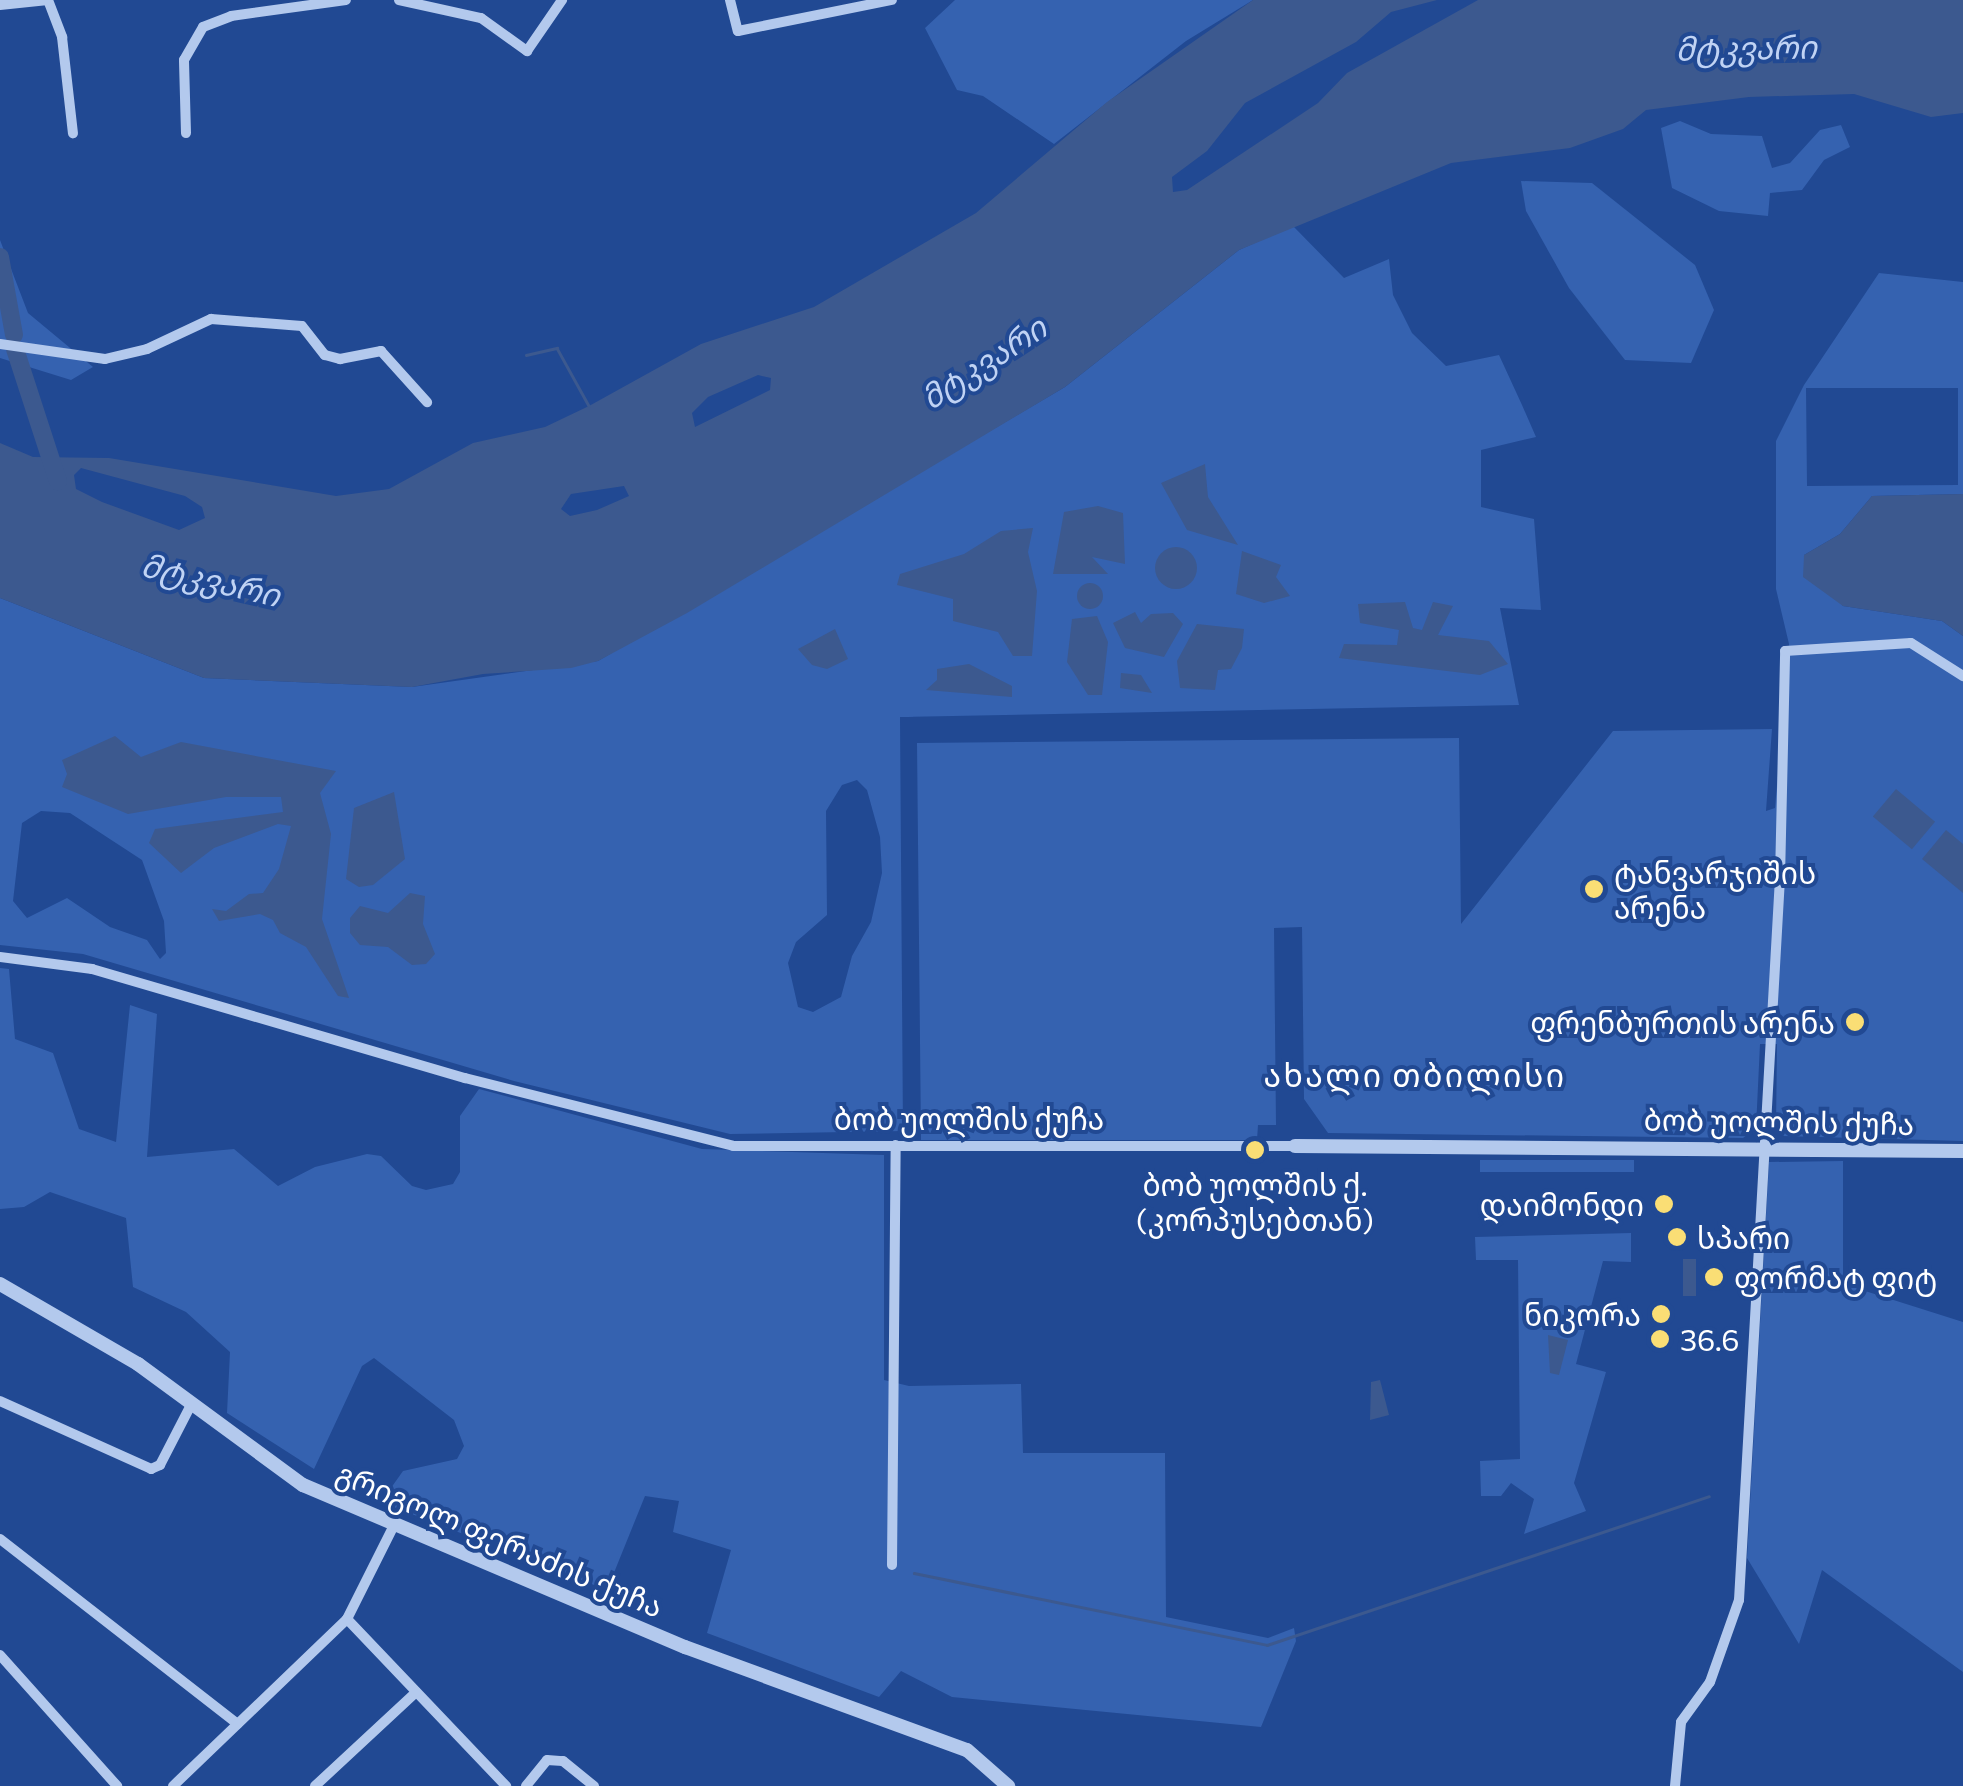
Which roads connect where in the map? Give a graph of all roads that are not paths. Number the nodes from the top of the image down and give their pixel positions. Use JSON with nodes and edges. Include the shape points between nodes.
{"nodes":[{"id":1,"x":48,"y":0,"type":"edge"},
{"id":2,"x":229,"y":0,"type":"edge"},
{"id":3,"x":346,"y":0,"type":"edge"},
{"id":4,"x":399,"y":0,"type":"edge"},
{"id":5,"x":562,"y":0,"type":"edge"},
{"id":6,"x":730,"y":0,"type":"edge"},
{"id":7,"x":892,"y":0,"type":"edge"},
{"id":8,"x":0,"y":5,"type":"edge"},
{"id":9,"x":231,"y":16,"type":"junction"},
{"id":10,"x":186,"y":133,"type":"dead end"},
{"id":11,"x":72,"y":134,"type":"dead end"},
{"id":12,"x":0,"y":344,"type":"edge"},
{"id":13,"x":427,"y":402,"type":"dead end"},
{"id":14,"x":1963,"y":676,"type":"edge"},
{"id":15,"x":0,"y":957,"type":"edge"},
{"id":16,"x":896,"y":1146,"type":"junction"},
{"id":17,"x":1295,"y":1146,"type":"joint"},
{"id":18,"x":1764,"y":1146,"type":"junction"},
{"id":19,"x":1963,"y":1151,"type":"edge"},
{"id":20,"x":0,"y":1284,"type":"edge"},
{"id":21,"x":0,"y":1402,"type":"edge"},
{"id":22,"x":190,"y":1404,"type":"junction"},
{"id":23,"x":393,"y":1526,"type":"junction"},
{"id":24,"x":0,"y":1539,"type":"edge"},
{"id":25,"x":892,"y":1566,"type":"dead end"},
{"id":26,"x":347,"y":1620,"type":"junction"},
{"id":27,"x":0,"y":1655,"type":"edge"},
{"id":28,"x":416,"y":1692,"type":"junction"},
{"id":29,"x":238,"y":1724,"type":"junction"},
{"id":30,"x":117,"y":1786,"type":"edge"},
{"id":31,"x":172,"y":1786,"type":"edge"},
{"id":32,"x":315,"y":1786,"type":"edge"},
{"id":33,"x":506,"y":1786,"type":"edge"},
{"id":34,"x":526,"y":1786,"type":"edge"},
{"id":35,"x":594,"y":1786,"type":"edge"},
{"id":36,"x":1008,"y":1786,"type":"edge"},
{"id":37,"x":1675,"y":1786,"type":"edge"}],
"edges":[{"from":1,"to":8,"type":"street"},
{"from":1,"to":11,"type":"street","via":[[62,37]]},
{"from":2,"to":9,"type":"street"},
{"from":3,"to":9,"type":"street"},
{"from":4,"to":5,"type":"street","via":[[481,18],[527,52]]},
{"from":6,"to":7,"type":"street","via":[[738,31]]},
{"from":9,"to":10,"type":"street","via":[[203,26],[190,41],[184,60]]},
{"from":12,"to":13,"type":"street","via":[[104,360],[148,349],[183,326],[211,319],[302,326],[324,355],[340,359],[381,351]]},
{"from":14,"to":18,"type":"street","via":[[1911,643],[1785,651]]},
{"from":15,"to":16,"type":"street","name":"ბობ უოლშის ქუჩა","via":[[92,969],[465,1078],[733,1146]]},
{"from":16,"to":17,"type":"street","name":"ბობ უოლშის ქუჩა"},
{"from":16,"to":25,"type":"street"},
{"from":17,"to":18,"type":"street","name":"ბობ უოლშის ქუჩა"},
{"from":18,"to":19,"type":"street","name":"ბობ უოლშის ქუჩა"},
{"from":18,"to":37,"type":"street","via":[[1739,1600],[1710,1682],[1681,1722]]},
{"from":20,"to":22,"type":"street","name":"გრიგოლ ფერაძის ქუჩა","via":[[138,1364]]},
{"from":21,"to":22,"type":"street","via":[[151,1469],[160,1465]]},
{"from":22,"to":23,"type":"street","name":"გრიგოლ ფერაძის ქუჩა","via":[[302,1485]]},
{"from":23,"to":26,"type":"street"},
{"from":23,"to":36,"type":"street","name":"გრიგოლ ფერაძის ქუჩა","via":[[685,1647],[967,1750]]},
{"from":24,"to":29,"type":"street"},
{"from":26,"to":28,"type":"street"},
{"from":26,"to":29,"type":"street"},
{"from":27,"to":30,"type":"street"},
{"from":28,"to":32,"type":"street"},
{"from":28,"to":33,"type":"street"},
{"from":29,"to":31,"type":"street"},
{"from":34,"to":35,"type":"street","via":[[548,1760],[563,1761]]}]}
